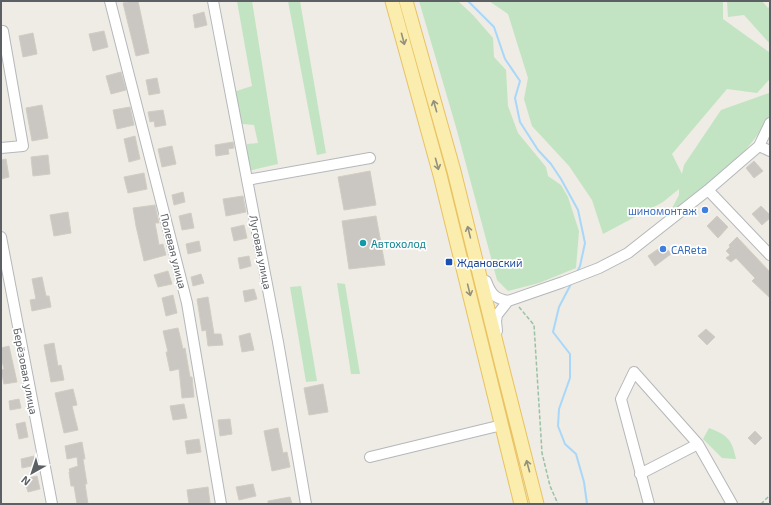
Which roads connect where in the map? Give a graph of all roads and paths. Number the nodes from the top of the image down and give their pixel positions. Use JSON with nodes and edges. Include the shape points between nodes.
{"nodes":[{"id":1,"x":110,"y":1,"type":"edge"},
{"id":2,"x":213,"y":1,"type":"edge"},
{"id":3,"x":392,"y":1,"type":"edge"},
{"id":4,"x":406,"y":1,"type":"edge"},
{"id":5,"x":3,"y":31,"type":"dead end"},
{"id":6,"x":770,"y":123,"type":"edge"},
{"id":7,"x":759,"y":146,"type":"junction"},
{"id":8,"x":1,"y":148,"type":"edge"},
{"id":9,"x":770,"y":151,"type":"edge"},
{"id":10,"x":370,"y":158,"type":"dead end"},
{"id":11,"x":246,"y":180,"type":"junction"},
{"id":12,"x":708,"y":190,"type":"junction"},
{"id":13,"x":1,"y":237,"type":"edge"},
{"id":14,"x":474,"y":252,"type":"junction"},
{"id":15,"x":770,"y":255,"type":"edge"},
{"id":16,"x":510,"y":300,"type":"junction"},
{"id":17,"x":502,"y":366,"type":"junction"},
{"id":18,"x":502,"y":425,"type":"junction"},
{"id":19,"x":698,"y":444,"type":"junction"},
{"id":20,"x":370,"y":457,"type":"dead end"},
{"id":21,"x":640,"y":474,"type":"junction"},
{"id":22,"x":770,"y":495,"type":"edge"},
{"id":23,"x":52,"y":504,"type":"edge"},
{"id":24,"x":222,"y":504,"type":"edge"},
{"id":25,"x":306,"y":504,"type":"edge"},
{"id":26,"x":521,"y":504,"type":"edge"},
{"id":27,"x":537,"y":504,"type":"edge"},
{"id":28,"x":558,"y":504,"type":"edge"},
{"id":29,"x":649,"y":504,"type":"edge"},
{"id":30,"x":732,"y":504,"type":"edge"},
{"id":31,"x":761,"y":504,"type":"edge"}],
"edges":[{"from":1,"to":24,"type":"street","name":"Полевая улица","via":[[187,303]]},
{"from":2,"to":11,"type":"street","name":"Луговая улица"},
{"from":3,"to":18,"type":"main road","one_way":true,"via":[[440,175]]},
{"from":14,"to":4,"type":"main road","one_way":true},
{"from":5,"to":8,"type":"street","via":[[23,146]]},
{"from":6,"to":7,"type":"street"},
{"from":7,"to":9,"type":"street"},
{"from":7,"to":12,"type":"street"},
{"from":10,"to":11,"type":"street"},
{"from":11,"to":25,"type":"street","name":"Луговая улица"},
{"from":12,"to":15,"type":"street"},
{"from":12,"to":16,"type":"street","via":[[628,253],[599,268]]},
{"from":13,"to":23,"type":"street","name":"Берёзовая улица"},
{"from":14,"to":16,"type":"street","via":[[490,291],[499,299]]},
{"from":14,"to":17,"type":"main road"},
{"from":16,"to":17,"type":"street","via":[[500,310],[496,321]]},
{"from":16,"to":28,"type":"path","via":[[534,325],[542,453],[550,486]]},
{"from":27,"to":17,"type":"main road","one_way":true},
{"from":18,"to":20,"type":"street"},
{"from":18,"to":26,"type":"main road"},
{"from":19,"to":21,"type":"street"},
{"from":19,"to":21,"type":"street","via":[[634,372],[621,399]]},
{"from":19,"to":30,"type":"street"},
{"from":21,"to":29,"type":"street"},
{"from":22,"to":31,"type":"path"}]}
